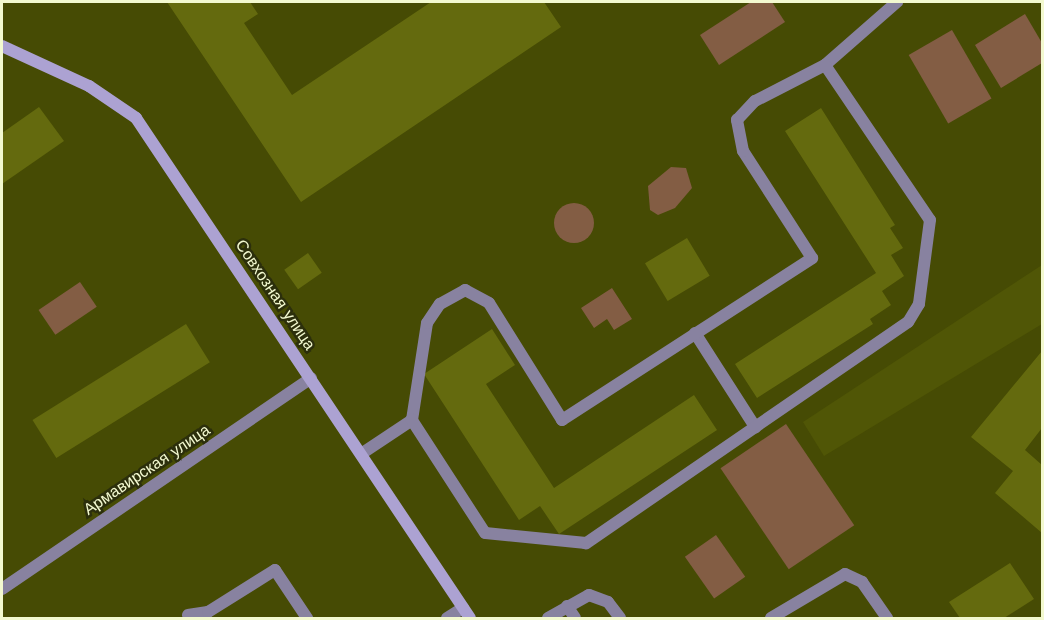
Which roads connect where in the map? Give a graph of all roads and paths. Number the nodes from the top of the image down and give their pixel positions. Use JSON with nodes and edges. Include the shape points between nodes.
{"nodes":[{"id":1,"x":897,"y":2,"type":"edge"},
{"id":2,"x":2,"y":46,"type":"edge"},
{"id":3,"x":825,"y":65,"type":"junction"},
{"id":4,"x":695,"y":333,"type":"junction"},
{"id":5,"x":311,"y":378,"type":"junction"},
{"id":6,"x":412,"y":420,"type":"junction"},
{"id":7,"x":755,"y":427,"type":"junction"},
{"id":8,"x":361,"y":454,"type":"junction"},
{"id":9,"x":2,"y":589,"type":"edge"},
{"id":10,"x":567,"y":606,"type":"junction"},
{"id":11,"x":466,"y":613,"type":"edge"},
{"id":12,"x":188,"y":615,"type":"dead end"},
{"id":13,"x":307,"y":618,"type":"edge"},
{"id":14,"x":447,"y":618,"type":"edge"},
{"id":15,"x":548,"y":618,"type":"edge"},
{"id":16,"x":575,"y":618,"type":"edge"},
{"id":17,"x":620,"y":618,"type":"edge"},
{"id":18,"x":771,"y":618,"type":"edge"},
{"id":19,"x":887,"y":618,"type":"edge"}],
"edges":[{"from":1,"to":3,"type":"street"},
{"from":2,"to":5,"type":"street","name":"Совхозная улица","via":[[89,86],[136,118]]},
{"from":3,"to":4,"type":"street","via":[[755,101],[737,120],[742,151],[812,258]]},
{"from":3,"to":7,"type":"street","via":[[930,220],[919,304],[908,322]]},
{"from":4,"to":6,"type":"street","via":[[562,420],[489,303],[465,290],[440,304],[427,323]]},
{"from":4,"to":7,"type":"street"},
{"from":5,"to":8,"type":"street","name":"Совхозная улица"},
{"from":5,"to":9,"type":"street","name":"Армавирская улица"},
{"from":6,"to":7,"type":"street","via":[[485,533],[586,543]]},
{"from":6,"to":8,"type":"street"},
{"from":8,"to":11,"type":"street","name":"Совхозная улица"},
{"from":10,"to":15,"type":"street"},
{"from":10,"to":16,"type":"street"},
{"from":10,"to":17,"type":"street","via":[[595,596]]},
{"from":11,"to":14,"type":"street"},
{"from":12,"to":13,"type":"street","via":[[208,612],[275,570]]},
{"from":18,"to":19,"type":"street","via":[[845,574],[862,582]]}]}
